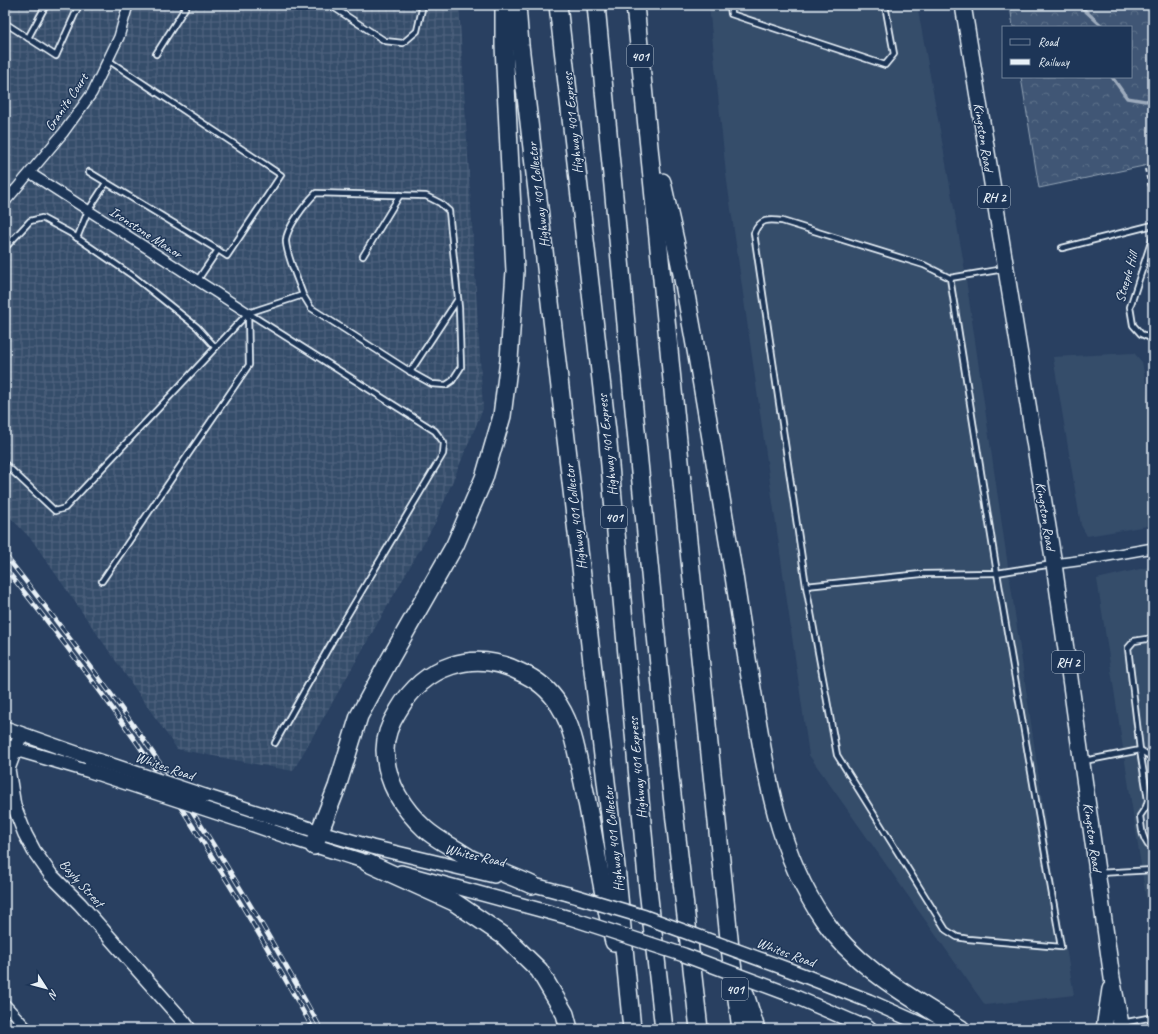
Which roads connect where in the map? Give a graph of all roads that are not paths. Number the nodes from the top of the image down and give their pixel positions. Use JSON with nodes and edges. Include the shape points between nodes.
{"nodes":[{"id":1,"x":46,"y":5,"type":"edge"},
{"id":2,"x":79,"y":5,"type":"edge"},
{"id":3,"x":128,"y":5,"type":"edge"},
{"id":4,"x":187,"y":5,"type":"edge"},
{"id":5,"x":330,"y":5,"type":"edge"},
{"id":6,"x":419,"y":5,"type":"edge"},
{"id":7,"x":504,"y":5,"type":"edge"},
{"id":8,"x":517,"y":5,"type":"edge"},
{"id":9,"x":558,"y":5,"type":"edge"},
{"id":10,"x":596,"y":5,"type":"edge"},
{"id":11,"x":635,"y":5,"type":"edge"},
{"id":12,"x":730,"y":5,"type":"edge"},
{"id":13,"x":885,"y":5,"type":"edge"},
{"id":14,"x":963,"y":5,"type":"edge"},
{"id":15,"x":5,"y":23,"type":"edge"},
{"id":16,"x":28,"y":38,"type":"junction"},
{"id":17,"x":156,"y":54,"type":"dead end"},
{"id":18,"x":108,"y":60,"type":"junction"},
{"id":19,"x":646,"y":106,"type":"junction"},
{"id":20,"x":89,"y":172,"type":"dead end"},
{"id":21,"x":30,"y":173,"type":"junction"},
{"id":22,"x":106,"y":183,"type":"junction"},
{"id":23,"x":5,"y":186,"type":"edge"},
{"id":24,"x":14,"y":193,"type":"junction"},
{"id":25,"x":400,"y":195,"type":"junction"},
{"id":26,"x":5,"y":202,"type":"edge"},
{"id":27,"x":88,"y":211,"type":"junction"},
{"id":28,"x":1153,"y":225,"type":"edge"},
{"id":29,"x":1153,"y":236,"type":"edge"},
{"id":30,"x":77,"y":238,"type":"junction"},
{"id":31,"x":5,"y":248,"type":"edge"},
{"id":32,"x":1062,"y":248,"type":"dead end"},
{"id":33,"x":218,"y":250,"type":"junction"},
{"id":34,"x":363,"y":256,"type":"dead end"},
{"id":35,"x":1006,"y":268,"type":"junction"},
{"id":36,"x":950,"y":278,"type":"junction"},
{"id":37,"x":197,"y":281,"type":"junction"},
{"id":38,"x":303,"y":295,"type":"junction"},
{"id":39,"x":458,"y":299,"type":"junction"},
{"id":40,"x":248,"y":313,"type":"junction"},
{"id":41,"x":1153,"y":339,"type":"edge"},
{"id":42,"x":215,"y":348,"type":"junction"},
{"id":43,"x":410,"y":372,"type":"junction"},
{"id":44,"x":5,"y":464,"type":"edge"},
{"id":45,"x":1153,"y":548,"type":"edge"},
{"id":46,"x":1054,"y":564,"type":"junction"},
{"id":47,"x":997,"y":573,"type":"junction"},
{"id":48,"x":102,"y":580,"type":"dead end"},
{"id":49,"x":806,"y":586,"type":"junction"},
{"id":50,"x":1153,"y":638,"type":"edge"},
{"id":51,"x":5,"y":728,"type":"edge"},
{"id":52,"x":21,"y":734,"type":"junction"},
{"id":53,"x":276,"y":743,"type":"dead end"},
{"id":54,"x":10,"y":748,"type":"edge"},
{"id":55,"x":1140,"y":750,"type":"junction"},
{"id":56,"x":1153,"y":758,"type":"edge"},
{"id":57,"x":1082,"y":761,"type":"junction"},
{"id":58,"x":317,"y":839,"type":"junction"},
{"id":59,"x":1153,"y":846,"type":"edge"},
{"id":60,"x":368,"y":863,"type":"junction"},
{"id":61,"x":1153,"y":870,"type":"edge"},
{"id":62,"x":1098,"y":873,"type":"junction"},
{"id":63,"x":532,"y":885,"type":"junction"},
{"id":64,"x":730,"y":948,"type":"junction"},
{"id":65,"x":627,"y":978,"type":"junction"},
{"id":66,"x":1112,"y":978,"type":"junction"},
{"id":67,"x":5,"y":1004,"type":"edge"},
{"id":68,"x":1153,"y":1016,"type":"edge"},
{"id":69,"x":1121,"y":1026,"type":"edge"},
{"id":70,"x":867,"y":1028,"type":"edge"},
{"id":71,"x":28,"y":1029,"type":"edge"},
{"id":72,"x":189,"y":1029,"type":"edge"},
{"id":73,"x":569,"y":1029,"type":"edge"},
{"id":74,"x":632,"y":1029,"type":"edge"},
{"id":75,"x":664,"y":1029,"type":"edge"},
{"id":76,"x":699,"y":1029,"type":"edge"},
{"id":77,"x":741,"y":1029,"type":"edge"},
{"id":78,"x":756,"y":1029,"type":"edge"},
{"id":79,"x":932,"y":1029,"type":"edge"},
{"id":80,"x":961,"y":1029,"type":"edge"},
{"id":81,"x":1104,"y":1029,"type":"edge"}],
"edges":[{"from":1,"to":16,"type":"lane"},
{"from":2,"to":16,"type":"lane","via":[[56,56]]},
{"from":3,"to":18,"type":"street","name":"Granite Court","via":[[119,37]]},
{"from":4,"to":17,"type":"lane"},
{"from":5,"to":6,"type":"lane","via":[[385,41],[403,44],[417,31],[422,9]]},
{"from":7,"to":58,"type":"highway","via":[[515,271],[502,416],[484,478],[455,546],[359,716]]},
{"from":8,"to":65,"type":"highway","name":"Highway 401 Collector"},
{"from":9,"to":75,"type":"highway","name":"Highway 401 Express","number":"401","via":[[607,432],[647,881]]},
{"from":10,"to":76,"type":"highway","number":"401","via":[[667,754]]},
{"from":11,"to":19,"type":"highway","number":"401"},
{"from":12,"to":13,"type":"lane","via":[[731,14],[885,65],[894,54]]},
{"from":14,"to":35,"type":"main road","name":"Kingston Road","number":"RH 2"},
{"from":15,"to":16,"type":"lane"},
{"from":18,"to":21,"type":"street","name":"Granite Court","via":[[92,93],[64,133]]},
{"from":18,"to":33,"type":"lane","via":[[281,175],[227,256]]},
{"from":19,"to":64,"type":"highway","number":"401"},
{"from":19,"to":80,"type":"highway","via":[[683,278],[760,738],[774,807],[793,865],[803,888],[840,941],[881,978]]},
{"from":20,"to":22,"type":"lane"},
{"from":21,"to":24,"type":"street","name":"Granite Court"},
{"from":21,"to":27,"type":"street","name":"Ironstone Manor"},
{"from":22,"to":27,"type":"lane"},
{"from":22,"to":33,"type":"lane"},
{"from":23,"to":24,"type":"lane"},
{"from":24,"to":26,"type":"street","name":"Granite Court"},
{"from":25,"to":34,"type":"lane"},
{"from":25,"to":38,"type":"lane","via":[[316,193],[290,227],[286,241]]},
{"from":25,"to":39,"type":"lane","via":[[426,196],[449,211]]},
{"from":27,"to":30,"type":"lane"},
{"from":27,"to":37,"type":"street","name":"Ironstone Manor"},
{"from":28,"to":32,"type":"lane","name":"Steeple Hill"},
{"from":29,"to":41,"type":"lane","name":"Steeple Hill","via":[[1130,307],[1133,325],[1141,334]]},
{"from":30,"to":31,"type":"lane","via":[[42,218],[30,221]]},
{"from":30,"to":42,"type":"lane","via":[[133,276],[197,327]]},
{"from":33,"to":37,"type":"lane"},
{"from":35,"to":36,"type":"lane"},
{"from":35,"to":46,"type":"main road","name":"Kingston Road","number":"RH 2"},
{"from":36,"to":47,"type":"lane"},
{"from":36,"to":49,"type":"lane","via":[[924,265],[782,221],[762,222],[757,226],[754,233]]},
{"from":37,"to":40,"type":"street","name":"Ironstone Manor"},
{"from":38,"to":40,"type":"lane"},
{"from":38,"to":43,"type":"lane","via":[[310,308]]},
{"from":39,"to":43,"type":"lane"},
{"from":39,"to":43,"type":"lane","via":[[461,367],[452,381],[446,385],[432,384]]},
{"from":40,"to":42,"type":"lane"},
{"from":40,"to":48,"type":"lane","via":[[249,365]]},
{"from":40,"to":53,"type":"lane","via":[[436,431],[444,443],[443,454],[338,631]]},
{"from":42,"to":44,"type":"lane","via":[[65,508],[55,511]]},
{"from":45,"to":46,"type":"street"},
{"from":46,"to":47,"type":"lane"},
{"from":46,"to":57,"type":"main road","name":"Kingston Road","number":"RH 2"},
{"from":47,"to":49,"type":"lane","via":[[921,574]]},
{"from":47,"to":49,"type":"lane","via":[[1061,947],[968,939],[957,937],[946,930],[837,755]]},
{"from":50,"to":55,"type":"lane","via":[[1134,641],[1128,648]]},
{"from":51,"to":52,"type":"main road","name":"Whites Road"},
{"from":52,"to":54,"type":"main road","name":"Bayly Street"},
{"from":52,"to":58,"type":"main road","name":"Whites Road","bridge":true,"via":[[245,809]]},
{"from":54,"to":58,"type":"main road","name":"Whites Road","bridge":true,"via":[[87,770],[251,824]]},
{"from":54,"to":72,"type":"main road","name":"Bayly Street","via":[[8,769],[14,806],[34,851],[51,875],[80,904]]},
{"from":55,"to":56,"type":"lane"},
{"from":55,"to":57,"type":"lane"},
{"from":55,"to":59,"type":"lane","via":[[1148,800],[1140,816],[1142,833],[1148,845]]},
{"from":57,"to":62,"type":"main road","name":"Kingston Road","number":"RH 2"},
{"from":58,"to":60,"type":"main road","name":"Whites Road"},
{"from":58,"to":63,"type":"main road","name":"Whites Road","via":[[372,846]]},
{"from":60,"to":70,"type":"main road","name":"Whites Road","bridge":true,"via":[[570,918],[684,955],[791,995]]},
{"from":60,"to":73,"type":"highway","via":[[454,902],[504,936],[539,970],[565,1014]]},
{"from":61,"to":62,"type":"lane"},
{"from":62,"to":66,"type":"main road","name":"Kingston Road","number":"RH 2"},
{"from":63,"to":65,"type":"highway","via":[[472,859],[435,837],[404,807],[389,776],[385,748],[394,718],[405,699],[427,677],[454,664],[485,661],[514,669],[532,677],[547,689],[559,705],[575,744],[614,942]]},
{"from":63,"to":79,"type":"main road","name":"Whites Road","bridge":true,"via":[[645,917],[787,969]]},
{"from":64,"to":77,"type":"highway","number":"401"},
{"from":64,"to":78,"type":"highway"},
{"from":65,"to":74,"type":"highway","name":"Highway 401 Collector"},
{"from":66,"to":69,"type":"main road","name":"Kingston Road","number":"RH 2"},
{"from":66,"to":81,"type":"main road"},
{"from":67,"to":71,"type":"street"},
{"from":68,"to":69,"type":"lane"}]}
